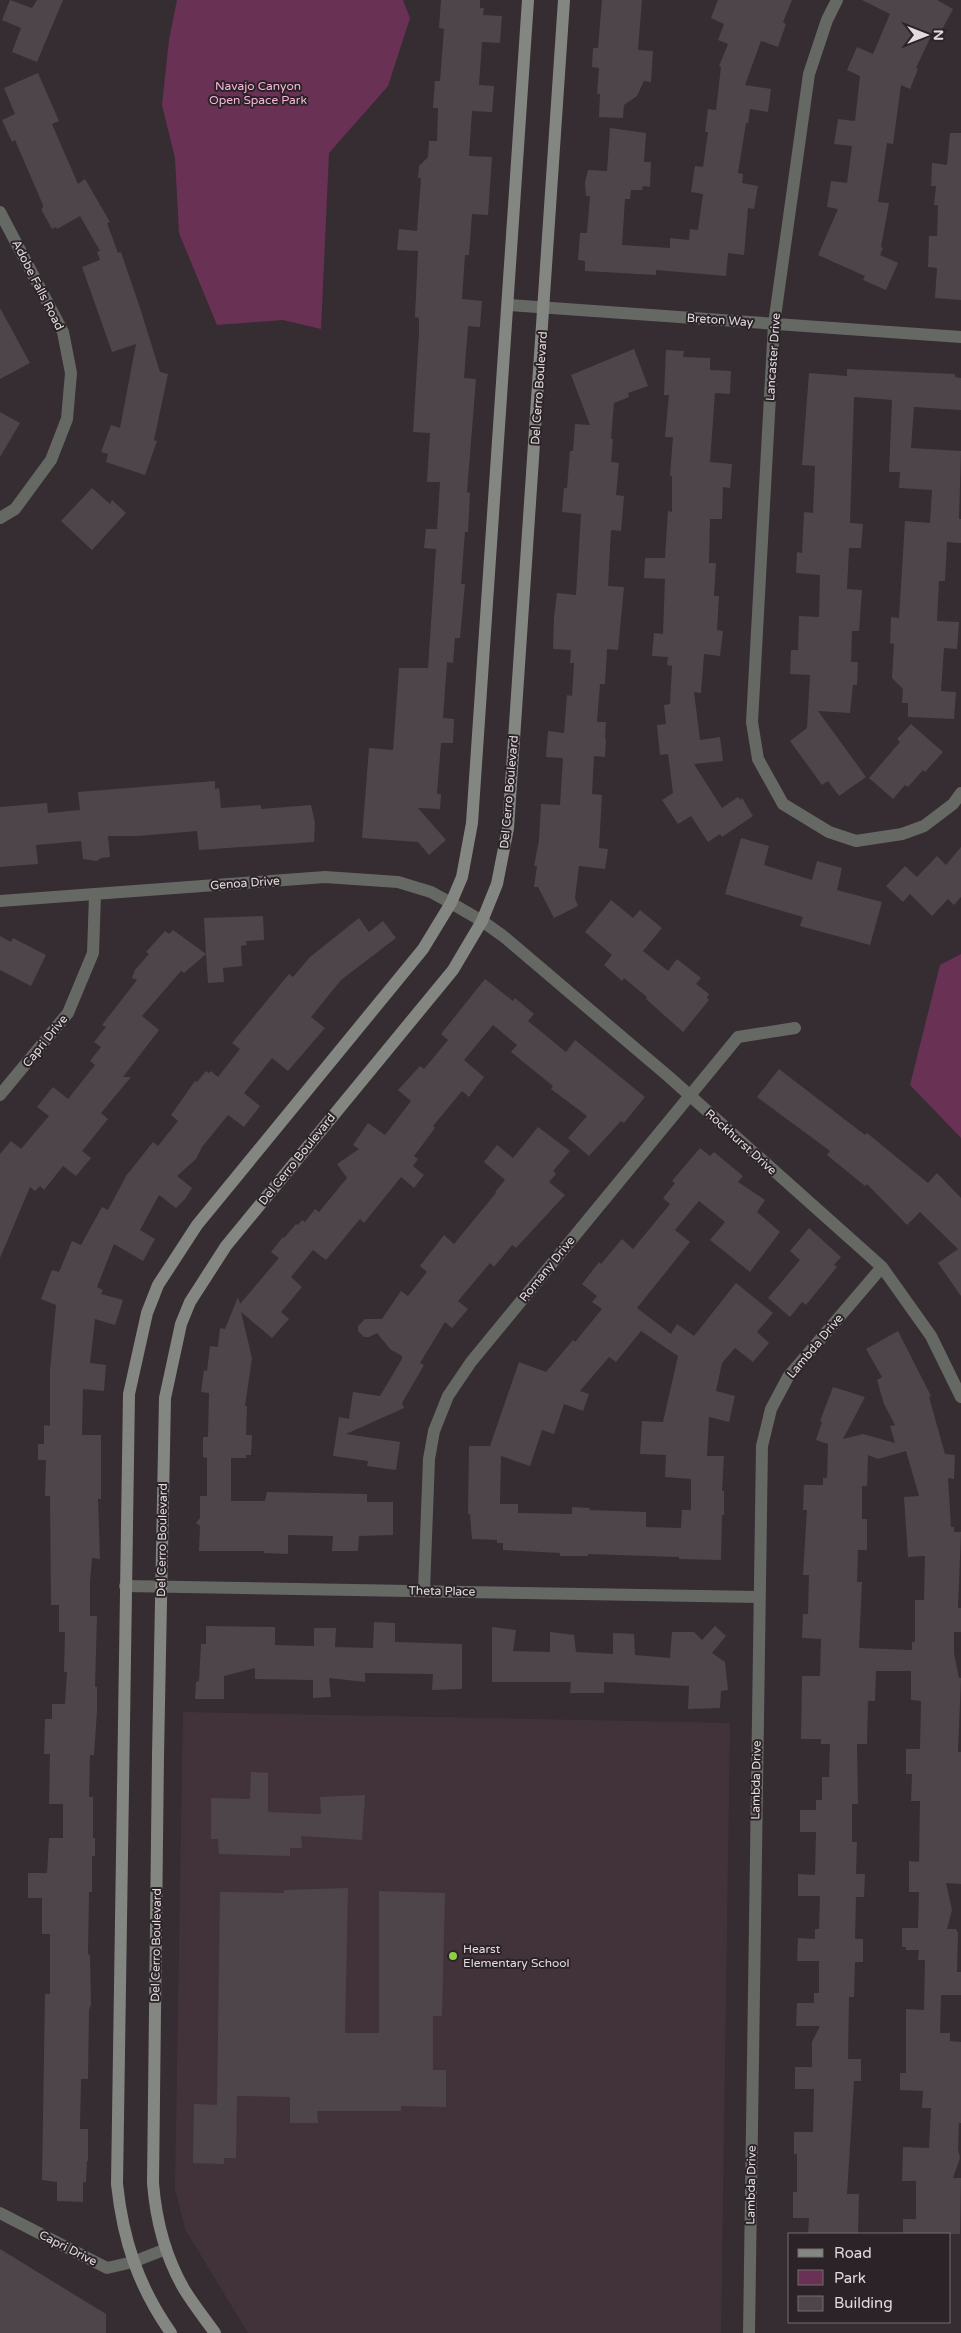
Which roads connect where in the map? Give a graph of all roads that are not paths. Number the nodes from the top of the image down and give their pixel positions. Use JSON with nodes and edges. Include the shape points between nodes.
{"nodes":[{"id":1,"x":528,"y":0,"type":"edge"},
{"id":2,"x":564,"y":0,"type":"edge"},
{"id":3,"x":837,"y":0,"type":"edge"},
{"id":4,"x":0,"y":212,"type":"edge"},
{"id":5,"x":509,"y":305,"type":"junction"},
{"id":6,"x":545,"y":308,"type":"junction"},
{"id":7,"x":774,"y":324,"type":"junction"},
{"id":8,"x":961,"y":337,"type":"edge"},
{"id":9,"x":0,"y":518,"type":"edge"},
{"id":10,"x":961,"y":793,"type":"edge"},
{"id":11,"x":95,"y":895,"type":"junction"},
{"id":12,"x":0,"y":901,"type":"edge"},
{"id":13,"x":451,"y":903,"type":"junction"},
{"id":14,"x":482,"y":921,"type":"junction"},
{"id":15,"x":795,"y":1028,"type":"dead end"},
{"id":16,"x":0,"y":1095,"type":"edge"},
{"id":17,"x":689,"y":1095,"type":"junction"},
{"id":18,"x":882,"y":1267,"type":"junction"},
{"id":19,"x":961,"y":1397,"type":"edge"},
{"id":20,"x":125,"y":1586,"type":"junction"},
{"id":21,"x":161,"y":1586,"type":"junction"},
{"id":22,"x":424,"y":1590,"type":"junction"},
{"id":23,"x":758,"y":1597,"type":"junction"},
{"id":24,"x":0,"y":2213,"type":"edge"},
{"id":25,"x":166,"y":2249,"type":"junction"},
{"id":26,"x":133,"y":2262,"type":"junction"},
{"id":27,"x":171,"y":2333,"type":"edge"},
{"id":28,"x":215,"y":2333,"type":"edge"},
{"id":29,"x":749,"y":2333,"type":"edge"}],
"edges":[{"from":1,"to":5,"type":"street"},
{"from":2,"to":6,"type":"street","name":"Del Cerro Boulevard"},
{"from":3,"to":7,"type":"street","name":"Lancaster Drive","via":[[809,74]]},
{"from":4,"to":9,"type":"street","name":"Adobe Falls Road","via":[[63,332],[71,373],[67,419],[51,460],[15,509]]},
{"from":5,"to":6,"type":"street","name":"Breton Way"},
{"from":5,"to":13,"type":"street","via":[[472,823],[464,872]]},
{"from":6,"to":7,"type":"street","name":"Breton Way"},
{"from":6,"to":14,"type":"street","name":"Del Cerro Boulevard","via":[[508,828],[497,884]]},
{"from":7,"to":8,"type":"street","name":"Breton Way"},
{"from":7,"to":10,"type":"street","name":"Lancaster Drive","via":[[752,722],[758,759],[783,804],[829,832],[856,841],[902,834],[924,826],[953,804]]},
{"from":11,"to":12,"type":"street","name":"Genoa Drive"},
{"from":11,"to":13,"type":"street","name":"Genoa Drive","via":[[326,878],[398,882],[431,892]]},
{"from":11,"to":16,"type":"street","name":"Capri Drive","via":[[94,953],[68,1013]]},
{"from":13,"to":14,"type":"street","name":"Genoa Drive"},
{"from":13,"to":20,"type":"street","via":[[423,949],[197,1225],[158,1286],[147,1313],[129,1394]]},
{"from":14,"to":17,"type":"street","name":"Rockhurst Drive"},
{"from":14,"to":21,"type":"street","name":"Del Cerro Boulevard","via":[[453,970],[226,1246],[190,1302],[181,1324],[165,1398]]},
{"from":15,"to":17,"type":"street","name":"Romany Drive","via":[[738,1037]]},
{"from":17,"to":18,"type":"street","name":"Rockhurst Drive"},
{"from":17,"to":22,"type":"street","name":"Romany Drive","via":[[471,1362],[448,1396],[434,1431],[429,1459]]},
{"from":18,"to":19,"type":"street","name":"Rockhurst Drive","via":[[931,1336]]},
{"from":18,"to":23,"type":"street","name":"Lambda Drive","via":[[788,1377],[771,1410],[762,1446]]},
{"from":20,"to":21,"type":"street","name":"Theta Place"},
{"from":20,"to":26,"type":"street","via":[[116,2184],[120,2220]]},
{"from":21,"to":22,"type":"street","name":"Theta Place"},
{"from":21,"to":25,"type":"street","name":"Del Cerro Boulevard","via":[[153,2183],[156,2214]]},
{"from":22,"to":23,"type":"street","name":"Theta Place"},
{"from":23,"to":29,"type":"street","name":"Lambda Drive"},
{"from":24,"to":26,"type":"street","name":"Capri Drive","via":[[106,2268]]},
{"from":25,"to":26,"type":"street","name":"Capri Drive"},
{"from":25,"to":28,"type":"street","name":"Del Cerro Boulevard","via":[[184,2290]]},
{"from":26,"to":27,"type":"street","via":[[153,2308]]}]}
